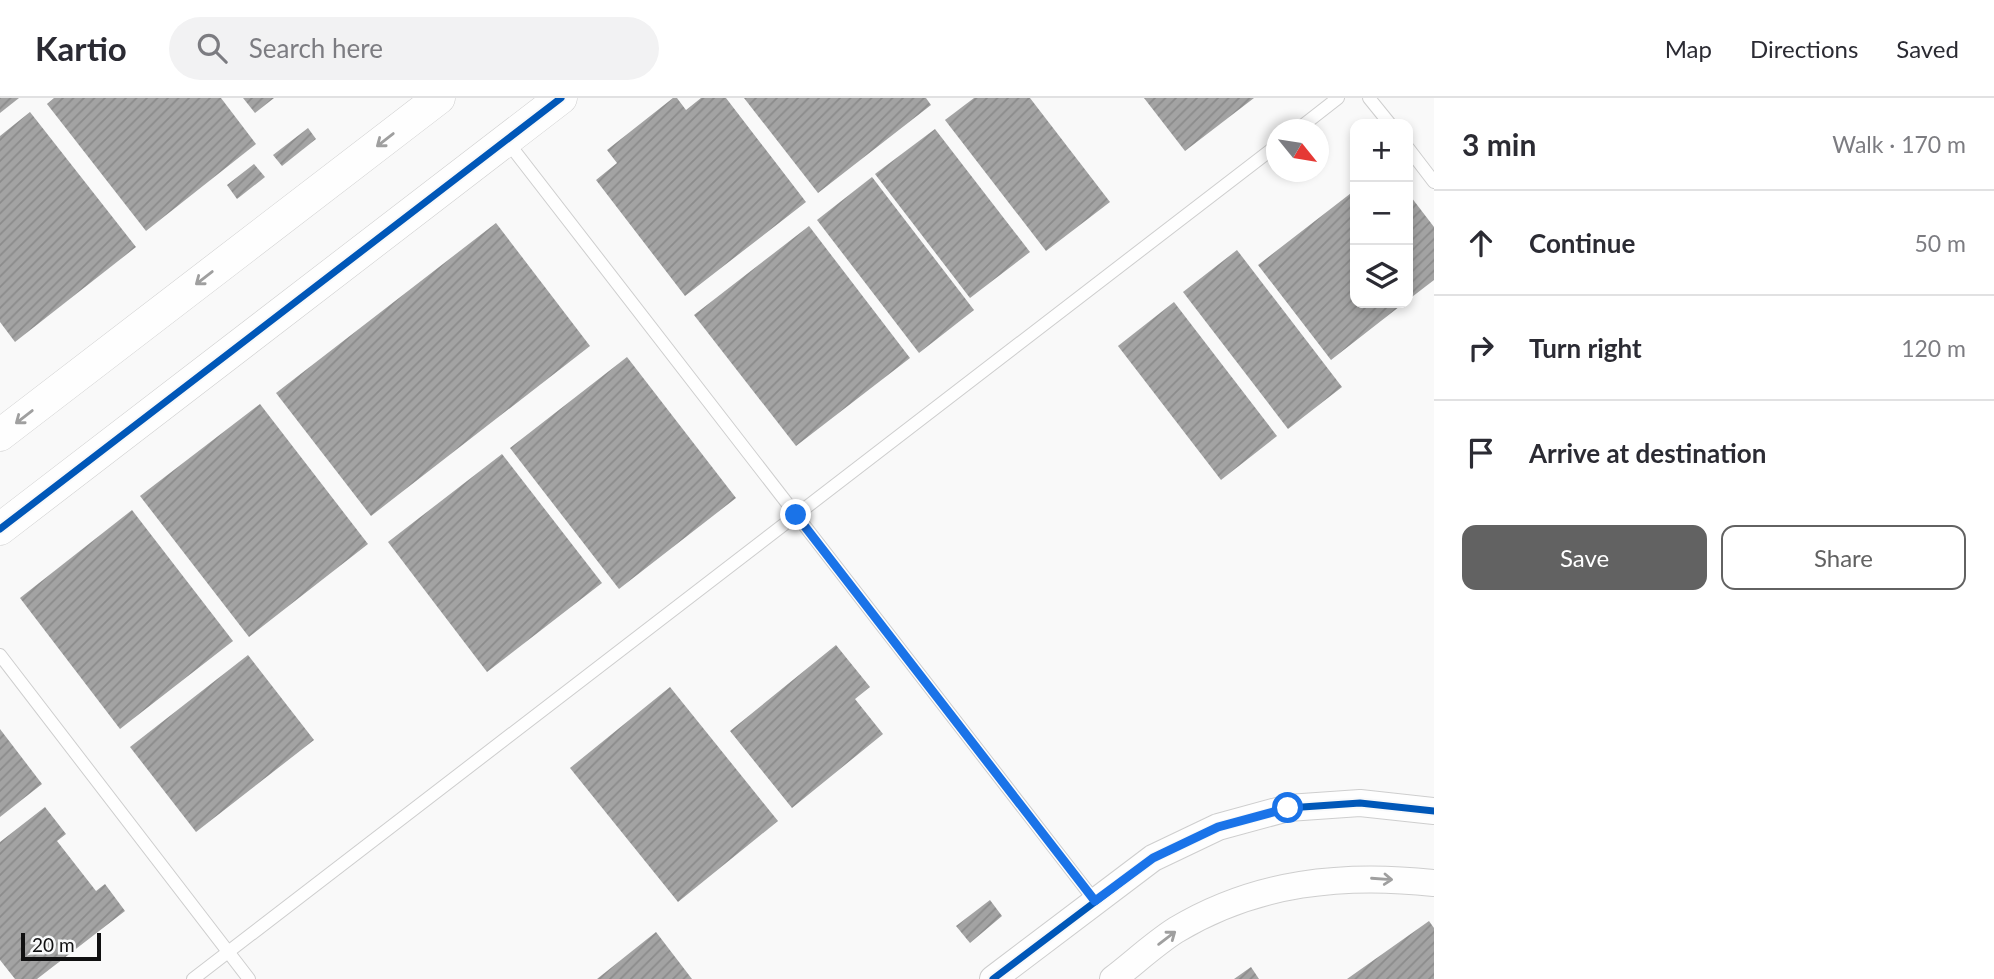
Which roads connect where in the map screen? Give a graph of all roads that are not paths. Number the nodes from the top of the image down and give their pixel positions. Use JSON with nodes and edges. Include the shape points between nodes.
{"nodes":[{"id":1,"x":439,"y":98,"type":"edge"},
{"id":2,"x":561,"y":98,"type":"edge"},
{"id":3,"x":1338,"y":98,"type":"edge"},
{"id":4,"x":1369,"y":98,"type":"edge"},
{"id":5,"x":1311,"y":119,"type":"edge"},
{"id":6,"x":1386,"y":119,"type":"edge"},
{"id":7,"x":506,"y":140,"type":"junction"},
{"id":8,"x":1266,"y":154,"type":"edge"},
{"id":9,"x":1413,"y":155,"type":"edge"},
{"id":10,"x":1434,"y":182,"type":"edge"},
{"id":11,"x":0,"y":435,"type":"edge"},
{"id":12,"x":796,"y":515,"type":"junction"},
{"id":13,"x":0,"y":529,"type":"edge"},
{"id":14,"x":0,"y":655,"type":"edge"},
{"id":15,"x":1434,"y":811,"type":"edge"},
{"id":16,"x":1434,"y":883,"type":"edge"},
{"id":17,"x":1095,"y":901,"type":"junction"},
{"id":18,"x":228,"y":952,"type":"junction"},
{"id":19,"x":193,"y":979,"type":"edge"},
{"id":20,"x":249,"y":979,"type":"edge"},
{"id":21,"x":993,"y":979,"type":"edge"},
{"id":22,"x":1113,"y":979,"type":"edge"}],
"edges":[{"from":1,"to":11,"type":"street","one_way":true},
{"from":2,"to":7,"type":"street"},
{"from":3,"to":5,"type":"lane"},
{"from":4,"to":6,"type":"lane"},
{"from":7,"to":12,"type":"lane"},
{"from":7,"to":13,"type":"street"},
{"from":8,"to":12,"type":"lane"},
{"from":9,"to":10,"type":"lane"},
{"from":12,"to":17,"type":"lane"},
{"from":12,"to":18,"type":"lane"},
{"from":14,"to":18,"type":"lane"},
{"from":15,"to":17,"type":"street","via":[[1360,803],[1288,808],[1218,827],[1164,853]]},
{"from":22,"to":16,"type":"street","one_way":true,"via":[[1175,931],[1233,902],[1294,884],[1357,877]]},
{"from":17,"to":21,"type":"street"},
{"from":18,"to":19,"type":"lane"},
{"from":18,"to":20,"type":"lane"}]}
